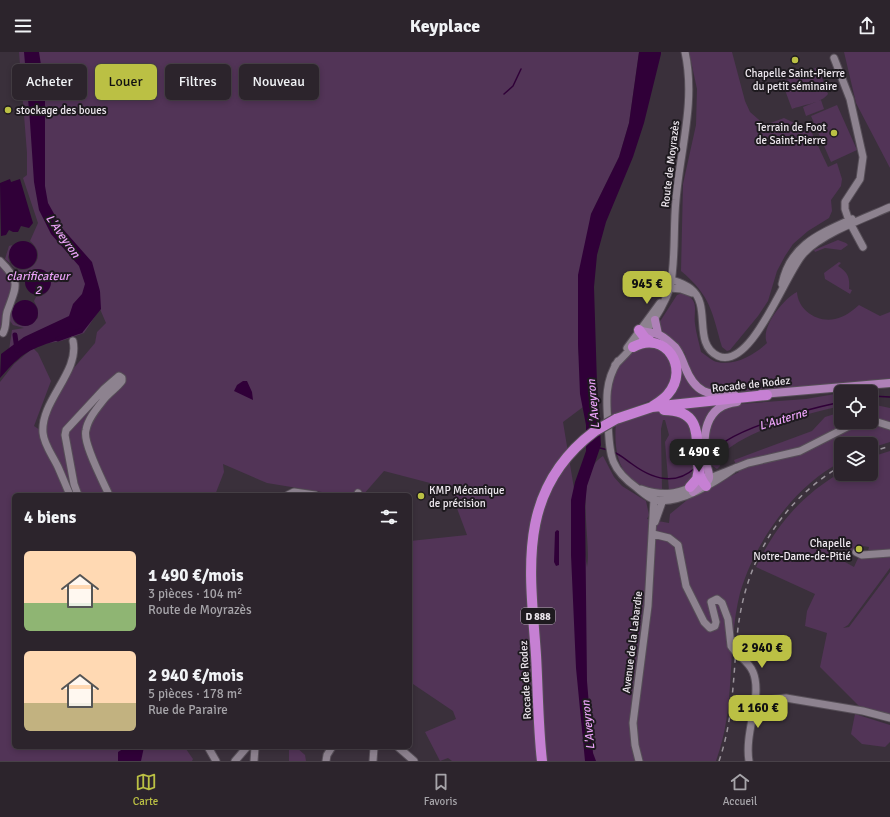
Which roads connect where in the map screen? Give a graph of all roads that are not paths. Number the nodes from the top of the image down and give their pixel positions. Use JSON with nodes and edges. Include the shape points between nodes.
{"nodes":[{"id":1,"x":685,"y":52,"type":"edge"},
{"id":2,"x":834,"y":58,"type":"dead end"},
{"id":3,"x":890,"y":202,"type":"edge"},
{"id":4,"x":890,"y":207,"type":"edge"},
{"id":5,"x":857,"y":219,"type":"junction"},
{"id":6,"x":850,"y":223,"type":"junction"},
{"id":7,"x":856,"y":236,"type":"junction"},
{"id":8,"x":863,"y":247,"type":"dead end"},
{"id":9,"x":0,"y":261,"type":"edge"},
{"id":10,"x":672,"y":280,"type":"junction"},
{"id":11,"x":669,"y":292,"type":"junction"},
{"id":12,"x":697,"y":297,"type":"junction"},
{"id":13,"x":655,"y":320,"type":"junction"},
{"id":14,"x":3,"y":334,"type":"dead end"},
{"id":15,"x":658,"y":334,"type":"junction"},
{"id":16,"x":644,"y":335,"type":"junction"},
{"id":17,"x":73,"y":341,"type":"dead end"},
{"id":18,"x":633,"y":347,"type":"joint"},
{"id":19,"x":615,"y":365,"type":"junction"},
{"id":20,"x":890,"y":383,"type":"edge"},
{"id":21,"x":809,"y":391,"type":"junction"},
{"id":22,"x":767,"y":395,"type":"junction"},
{"id":23,"x":652,"y":407,"type":"junction"},
{"id":24,"x":629,"y":413,"type":"junction"},
{"id":25,"x":878,"y":422,"type":"edge"},
{"id":26,"x":890,"y":426,"type":"edge"},
{"id":27,"x":843,"y":429,"type":"edge"},
{"id":28,"x":699,"y":467,"type":"junction"},
{"id":29,"x":556,"y":473,"type":"junction"},
{"id":30,"x":706,"y":482,"type":"junction"},
{"id":31,"x":633,"y":486,"type":"junction"},
{"id":32,"x":691,"y":490,"type":"junction"},
{"id":33,"x":69,"y":493,"type":"edge"},
{"id":34,"x":77,"y":493,"type":"edge"},
{"id":35,"x":108,"y":493,"type":"edge"},
{"id":36,"x":664,"y":497,"type":"junction"},
{"id":37,"x":654,"y":500,"type":"junction"},
{"id":38,"x":653,"y":526,"type":"junction"},
{"id":39,"x":653,"y":534,"type":"junction"},
{"id":40,"x":856,"y":552,"type":"dead end"},
{"id":41,"x":890,"y":553,"type":"edge"},
{"id":42,"x":755,"y":699,"type":"junction"},
{"id":43,"x":767,"y":700,"type":"junction"},
{"id":44,"x":754,"y":711,"type":"junction"},
{"id":45,"x":890,"y":718,"type":"edge"},
{"id":46,"x":209,"y":749,"type":"edge"},
{"id":47,"x":245,"y":749,"type":"edge"},
{"id":48,"x":255,"y":749,"type":"edge"},
{"id":49,"x":329,"y":749,"type":"edge"},
{"id":50,"x":374,"y":749,"type":"edge"},
{"id":51,"x":400,"y":749,"type":"edge"},
{"id":52,"x":212,"y":759,"type":"edge"},
{"id":53,"x":235,"y":761,"type":"edge"},
{"id":54,"x":254,"y":761,"type":"edge"},
{"id":55,"x":326,"y":761,"type":"edge"},
{"id":56,"x":373,"y":761,"type":"edge"},
{"id":57,"x":414,"y":761,"type":"edge"},
{"id":58,"x":542,"y":761,"type":"edge"},
{"id":59,"x":547,"y":761,"type":"edge"},
{"id":60,"x":639,"y":761,"type":"edge"},
{"id":61,"x":748,"y":761,"type":"edge"}],
"edges":[{"from":1,"to":10,"type":"street","name":"Route de Moyrazès","via":[[689,73],[689,96],[676,200]]},
{"from":2,"to":6,"type":"street","via":[[850,99],[863,157],[860,179],[845,202]]},
{"from":3,"to":5,"type":"street"},
{"from":4,"to":5,"type":"street"},
{"from":5,"to":6,"type":"street"},
{"from":5,"to":7,"type":"street","via":[[860,224]]},
{"from":6,"to":7,"type":"street"},
{"from":6,"to":12,"type":"street","via":[[805,251],[780,290],[773,310],[764,323],[744,347],[729,358],[716,356],[708,348],[704,339],[702,314]]},
{"from":7,"to":8,"type":"street"},
{"from":9,"to":14,"type":"street","via":[[13,275],[16,288]]},
{"from":10,"to":11,"type":"street","name":"Route de Moyrazès"},
{"from":10,"to":12,"type":"street","via":[[683,283],[693,290]]},
{"from":11,"to":12,"type":"street","via":[[690,292]]},
{"from":11,"to":13,"type":"street","name":"Route de Moyrazès"},
{"from":11,"to":16,"type":"street"},
{"from":13,"to":15,"type":"main road"},
{"from":13,"to":16,"type":"street","name":"Route de Moyrazès"},
{"from":15,"to":16,"type":"main road"},
{"from":15,"to":22,"type":"main road","via":[[679,353],[690,378],[702,391],[713,394]]},
{"from":16,"to":18,"type":"highway"},
{"from":16,"to":19,"type":"street"},
{"from":16,"to":23,"type":"highway","via":[[670,352],[676,367],[674,385],[669,394]]},
{"from":17,"to":33,"type":"street","via":[[71,363],[52,399],[43,432]]},
{"from":18,"to":19,"type":"street"},
{"from":19,"to":31,"type":"street","via":[[606,393],[610,452],[618,472]]},
{"from":20,"to":21,"type":"main road","name":"Rocade de Rodez"},
{"from":21,"to":22,"type":"main road","name":"Rocade de Rodez"},
{"from":21,"to":30,"type":"main road","via":[[805,395],[733,402],[714,411],[708,420],[704,436]]},
{"from":22,"to":23,"type":"highway","name":"Rocade de Rodez"},
{"from":23,"to":24,"type":"highway","name":"Rocade de Rodez"},
{"from":24,"to":28,"type":"highway","via":[[674,410],[686,416],[696,431]]},
{"from":24,"to":29,"type":"highway","name":"Rocade de Rodez","bridge":true,"via":[[616,418],[585,439],[566,458]]},
{"from":25,"to":26,"type":"street"},
{"from":27,"to":30,"type":"street","via":[[800,451],[735,468]]},
{"from":28,"to":30,"type":"highway"},
{"from":28,"to":32,"type":"highway"},
{"from":29,"to":58,"type":"highway","name":"Rocade de Rodez","number":"D 888","via":[[540,506],[531,548],[530,578]]},
{"from":29,"to":59,"type":"highway","name":"Rocade de Rodez","number":"D 888","via":[[544,505],[536,541],[535,566]]},
{"from":30,"to":32,"type":"main road"},
{"from":31,"to":36,"type":"street"},
{"from":31,"to":37,"type":"street"},
{"from":32,"to":36,"type":"street"},
{"from":34,"to":35,"type":"street","via":[[66,430],[119,376],[122,381],[106,396],[89,421],[85,435],[87,446]]},
{"from":36,"to":37,"type":"street"},
{"from":36,"to":38,"type":"street","name":"Avenue de la Labardie"},
{"from":37,"to":38,"type":"street","name":"Avenue de la Labardie"},
{"from":38,"to":39,"type":"street","name":"Avenue de la Labardie"},
{"from":39,"to":42,"type":"street","via":[[669,538],[678,545],[686,586],[708,627],[712,628],[716,624],[711,602],[717,598],[722,603],[730,626],[731,646],[746,660],[753,673]]},
{"from":39,"to":60,"type":"street","name":"Avenue de la Labardie","via":[[648,606],[633,723]]},
{"from":40,"to":41,"type":"street","via":[[862,555]]},
{"from":42,"to":43,"type":"street"},
{"from":42,"to":44,"type":"street"},
{"from":43,"to":44,"type":"street"},
{"from":43,"to":45,"type":"street","via":[[790,698]]},
{"from":44,"to":61,"type":"street","via":[[748,737]]},
{"from":46,"to":52,"type":"street"},
{"from":47,"to":53,"type":"street"},
{"from":48,"to":54,"type":"street"},
{"from":49,"to":55,"type":"street"},
{"from":50,"to":56,"type":"street"},
{"from":51,"to":57,"type":"street"}]}
